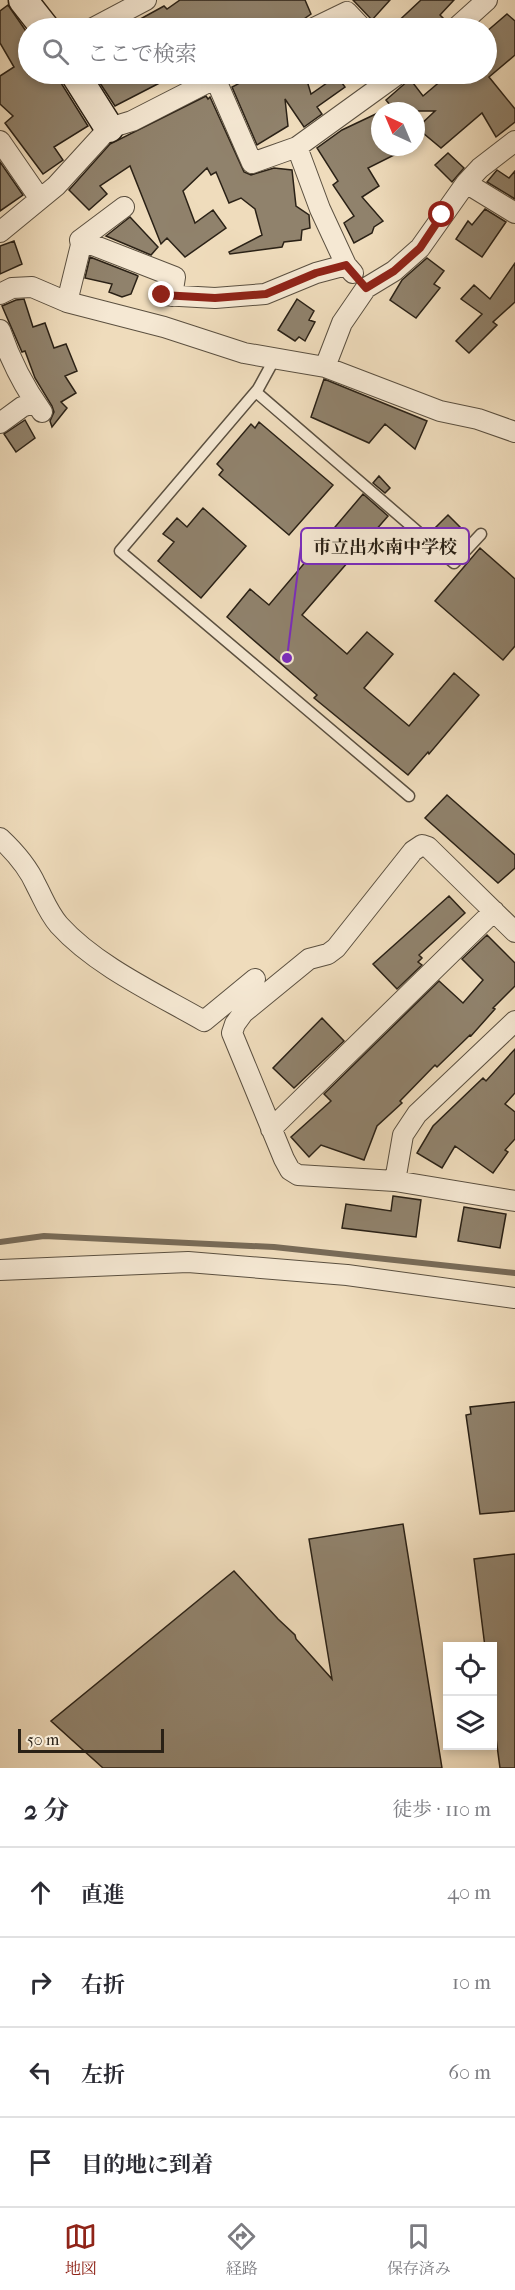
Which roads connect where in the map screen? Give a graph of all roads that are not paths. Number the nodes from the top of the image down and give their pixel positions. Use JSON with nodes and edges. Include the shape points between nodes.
{"nodes":[{"id":1,"x":23,"y":0,"type":"edge"},
{"id":2,"x":146,"y":0,"type":"edge"},
{"id":3,"x":486,"y":0,"type":"edge"},
{"id":4,"x":341,"y":6,"type":"edge"},
{"id":5,"x":37,"y":18,"type":"edge"},
{"id":6,"x":112,"y":18,"type":"edge"},
{"id":7,"x":326,"y":18,"type":"edge"},
{"id":8,"x":352,"y":18,"type":"edge"},
{"id":9,"x":467,"y":18,"type":"edge"},
{"id":10,"x":81,"y":84,"type":"edge"},
{"id":11,"x":204,"y":84,"type":"edge"},
{"id":12,"x":223,"y":84,"type":"edge"},
{"id":13,"x":384,"y":84,"type":"edge"},
{"id":14,"x":109,"y":128,"type":"junction"},
{"id":15,"x":0,"y":141,"type":"edge"},
{"id":16,"x":515,"y":141,"type":"edge"},
{"id":17,"x":297,"y":147,"type":"junction"},
{"id":18,"x":466,"y":183,"type":"junction"},
{"id":19,"x":40,"y":199,"type":"junction"},
{"id":20,"x":124,"y":207,"type":"dead end"},
{"id":21,"x":515,"y":213,"type":"edge"},
{"id":22,"x":0,"y":232,"type":"edge"},
{"id":23,"x":80,"y":240,"type":"junction"},
{"id":24,"x":346,"y":265,"type":"junction"},
{"id":25,"x":366,"y":288,"type":"junction"},
{"id":26,"x":0,"y":294,"type":"edge"},
{"id":27,"x":67,"y":302,"type":"junction"},
{"id":28,"x":0,"y":330,"type":"edge"},
{"id":29,"x":275,"y":358,"type":"junction"},
{"id":30,"x":325,"y":367,"type":"junction"},
{"id":31,"x":256,"y":392,"type":"junction"},
{"id":32,"x":0,"y":423,"type":"edge"},
{"id":33,"x":515,"y":432,"type":"edge"},
{"id":34,"x":481,"y":534,"type":"dead end"},
{"id":35,"x":409,"y":796,"type":"dead end"},
{"id":36,"x":0,"y":838,"type":"edge"},
{"id":37,"x":494,"y":911,"type":"junction"},
{"id":38,"x":515,"y":932,"type":"edge"},
{"id":39,"x":255,"y":979,"type":"dead end"},
{"id":40,"x":515,"y":1021,"type":"edge"},
{"id":41,"x":271,"y":1129,"type":"junction"},
{"id":42,"x":395,"y":1181,"type":"junction"},
{"id":43,"x":515,"y":1201,"type":"edge"},
{"id":44,"x":0,"y":1270,"type":"edge"},
{"id":45,"x":515,"y":1298,"type":"edge"}],
"edges":[{"from":1,"to":5,"type":"street"},
{"from":2,"to":6,"type":"street"},
{"from":3,"to":9,"type":"street"},
{"from":4,"to":7,"type":"street"},
{"from":4,"to":8,"type":"street"},
{"from":10,"to":14,"type":"street"},
{"from":11,"to":14,"type":"street","via":[[132,121]]},
{"from":12,"to":17,"type":"street","via":[[252,163]]},
{"from":13,"to":17,"type":"street"},
{"from":14,"to":19,"type":"street"},
{"from":15,"to":19,"type":"street"},
{"from":16,"to":18,"type":"street"},
{"from":17,"to":24,"type":"street"},
{"from":18,"to":21,"type":"street"},
{"from":18,"to":25,"type":"street","via":[[420,248],[394,271]]},
{"from":19,"to":22,"type":"street"},
{"from":20,"to":23,"type":"street"},
{"from":23,"to":24,"type":"street","via":[[175,277],[167,295],[215,298],[266,294]]},
{"from":23,"to":27,"type":"street"},
{"from":24,"to":25,"type":"street"},
{"from":25,"to":30,"type":"street","via":[[342,323]]},
{"from":26,"to":27,"type":"street","via":[[12,288],[32,287]]},
{"from":27,"to":29,"type":"street","via":[[244,353]]},
{"from":28,"to":32,"type":"street","via":[[39,407],[22,407]]},
{"from":29,"to":30,"type":"street"},
{"from":29,"to":31,"type":"lane"},
{"from":30,"to":33,"type":"street","via":[[440,411]]},
{"from":31,"to":34,"type":"lane","via":[[454,563]]},
{"from":31,"to":35,"type":"lane","via":[[120,551]]},
{"from":36,"to":39,"type":"street","via":[[18,855],[46,909],[75,941],[204,1021]]},
{"from":37,"to":38,"type":"street"},
{"from":37,"to":41,"type":"street"},
{"from":37,"to":41,"type":"street","via":[[422,844],[336,948],[309,959],[243,1013],[232,1033]]},
{"from":40,"to":42,"type":"street","via":[[417,1114],[403,1135]]},
{"from":41,"to":42,"type":"street","via":[[290,1170],[298,1175]]},
{"from":42,"to":43,"type":"street"},
{"from":44,"to":45,"type":"street","via":[[188,1262],[347,1275]]}]}
